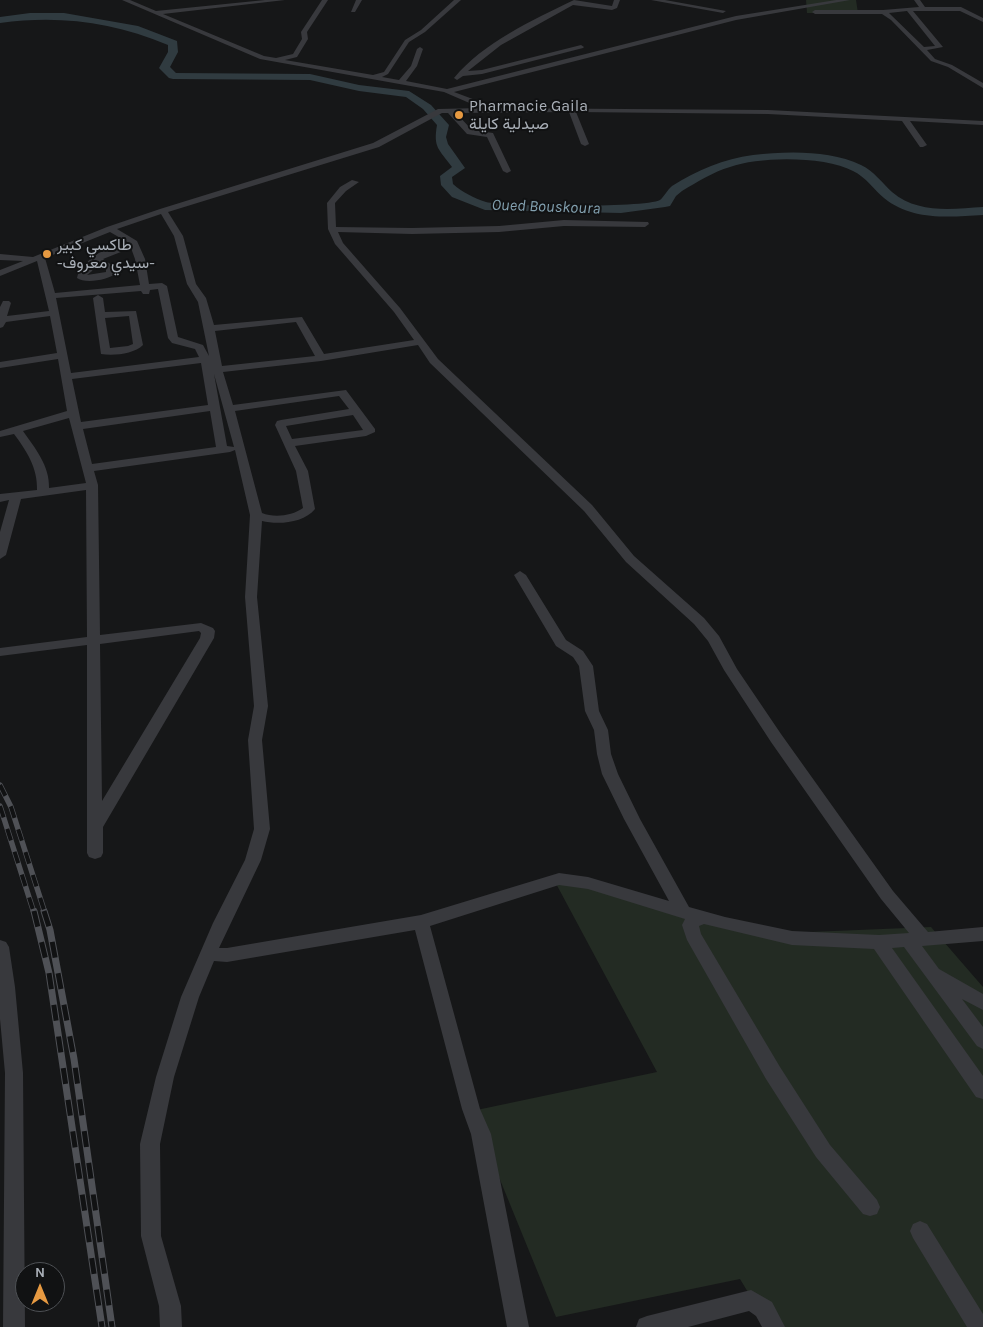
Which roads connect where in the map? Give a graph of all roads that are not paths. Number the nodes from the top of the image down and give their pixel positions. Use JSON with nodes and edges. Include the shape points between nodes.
{"nodes":[{"id":1,"x":125,"y":0,"type":"edge"},
{"id":2,"x":282,"y":0,"type":"edge"},
{"id":3,"x":324,"y":0,"type":"edge"},
{"id":4,"x":359,"y":0,"type":"edge"},
{"id":5,"x":458,"y":0,"type":"edge"},
{"id":6,"x":605,"y":0,"type":"edge"},
{"id":7,"x":617,"y":0,"type":"edge"},
{"id":8,"x":654,"y":0,"type":"edge"},
{"id":9,"x":847,"y":0,"type":"edge"},
{"id":10,"x":917,"y":0,"type":"edge"},
{"id":11,"x":260,"y":2,"type":"edge"},
{"id":12,"x":575,"y":2,"type":"edge"},
{"id":13,"x":733,"y":9,"type":"dead end"},
{"id":14,"x":922,"y":9,"type":"junction"},
{"id":15,"x":909,"y":10,"type":"junction"},
{"id":16,"x":353,"y":11,"type":"dead end"},
{"id":17,"x":724,"y":11,"type":"junction"},
{"id":18,"x":814,"y":12,"type":"dead end"},
{"id":19,"x":883,"y":12,"type":"junction"},
{"id":20,"x":156,"y":13,"type":"junction"},
{"id":21,"x":706,"y":16,"type":"dead end"},
{"id":22,"x":983,"y":20,"type":"edge"},
{"id":23,"x":588,"y":46,"type":"dead end"},
{"id":24,"x":921,"y":48,"type":"junction"},
{"id":25,"x":420,"y":49,"type":"dead end"},
{"id":26,"x":271,"y":60,"type":"junction"},
{"id":27,"x":460,"y":74,"type":"junction"},
{"id":28,"x":376,"y":77,"type":"junction"},
{"id":29,"x":402,"y":81,"type":"junction"},
{"id":30,"x":983,"y":86,"type":"edge"},
{"id":31,"x":444,"y":96,"type":"junction"},
{"id":32,"x":571,"y":108,"type":"junction"},
{"id":33,"x":513,"y":109,"type":"junction"},
{"id":34,"x":450,"y":111,"type":"junction"},
{"id":35,"x":905,"y":120,"type":"junction"},
{"id":36,"x":983,"y":124,"type":"edge"},
{"id":37,"x":585,"y":144,"type":"dead end"},
{"id":38,"x":923,"y":145,"type":"dead end"},
{"id":39,"x":507,"y":171,"type":"dead end"},
{"id":40,"x":355,"y":182,"type":"dead end"},
{"id":41,"x":163,"y":211,"type":"junction"},
{"id":42,"x":645,"y":224,"type":"dead end"},
{"id":43,"x":110,"y":229,"type":"junction"},
{"id":44,"x":332,"y":229,"type":"junction"},
{"id":45,"x":134,"y":244,"type":"junction"},
{"id":46,"x":0,"y":257,"type":"edge"},
{"id":47,"x":37,"y":257,"type":"junction"},
{"id":48,"x":96,"y":258,"type":"dead end"},
{"id":49,"x":0,"y":273,"type":"edge"},
{"id":50,"x":145,"y":289,"type":"junction"},
{"id":51,"x":98,"y":298,"type":"junction"},
{"id":52,"x":6,"y":302,"type":"dead end"},
{"id":53,"x":53,"y":304,"type":"junction"},
{"id":54,"x":100,"y":315,"type":"junction"},
{"id":55,"x":1,"y":322,"type":"edge"},
{"id":56,"x":209,"y":328,"type":"junction"},
{"id":57,"x":420,"y":342,"type":"junction"},
{"id":58,"x":105,"y":352,"type":"junction"},
{"id":59,"x":63,"y":355,"type":"junction"},
{"id":60,"x":321,"y":358,"type":"junction"},
{"id":61,"x":210,"y":360,"type":"junction"},
{"id":62,"x":0,"y":365,"type":"edge"},
{"id":63,"x":108,"y":372,"type":"junction"},
{"id":64,"x":215,"y":374,"type":"junction"},
{"id":65,"x":67,"y":377,"type":"junction"},
{"id":66,"x":215,"y":407,"type":"junction"},
{"id":67,"x":229,"y":409,"type":"junction"},
{"id":68,"x":356,"y":411,"type":"junction"},
{"id":69,"x":74,"y":413,"type":"junction"},
{"id":70,"x":78,"y":426,"type":"junction"},
{"id":71,"x":16,"y":429,"type":"junction"},
{"id":72,"x":0,"y":434,"type":"edge"},
{"id":73,"x":289,"y":443,"type":"junction"},
{"id":74,"x":240,"y":447,"type":"junction"},
{"id":75,"x":222,"y":450,"type":"junction"},
{"id":76,"x":88,"y":468,"type":"junction"},
{"id":77,"x":91,"y":486,"type":"junction"},
{"id":78,"x":43,"y":493,"type":"junction"},
{"id":79,"x":16,"y":496,"type":"junction"},
{"id":80,"x":0,"y":498,"type":"edge"},
{"id":81,"x":256,"y":515,"type":"junction"},
{"id":82,"x":0,"y":555,"type":"edge"},
{"id":83,"x":520,"y":575,"type":"dead end"},
{"id":84,"x":93,"y":640,"type":"junction"},
{"id":85,"x":0,"y":652,"type":"edge"},
{"id":86,"x":95,"y":826,"type":"junction"},
{"id":87,"x":95,"y":853,"type":"dead end"},
{"id":88,"x":693,"y":916,"type":"junction"},
{"id":89,"x":421,"y":922,"type":"junction"},
{"id":90,"x":983,"y":934,"type":"edge"},
{"id":91,"x":917,"y":940,"type":"junction"},
{"id":92,"x":879,"y":942,"type":"junction"},
{"id":93,"x":0,"y":946,"type":"edge"},
{"id":94,"x":208,"y":954,"type":"junction"},
{"id":95,"x":932,"y":972,"type":"junction"},
{"id":96,"x":983,"y":1003,"type":"edge"},
{"id":97,"x":983,"y":1041,"type":"edge"},
{"id":98,"x":983,"y":1090,"type":"edge"},
{"id":99,"x":870,"y":1207,"type":"dead end"},
{"id":100,"x":920,"y":1231,"type":"dead end"},
{"id":101,"x":14,"y":1327,"type":"edge"},
{"id":102,"x":171,"y":1327,"type":"edge"},
{"id":103,"x":518,"y":1327,"type":"edge"},
{"id":104,"x":647,"y":1327,"type":"edge"},
{"id":105,"x":774,"y":1327,"type":"edge"},
{"id":106,"x":978,"y":1327,"type":"edge"}],
"edges":[{"from":1,"to":20,"type":"street"},
{"from":2,"to":11,"type":"street"},
{"from":3,"to":26,"type":"street","via":[[304,32],[305,39],[294,56]]},
{"from":4,"to":16,"type":"street"},
{"from":5,"to":28,"type":"street","via":[[423,31],[411,37],[386,73]]},
{"from":6,"to":7,"type":"street"},
{"from":7,"to":12,"type":"street","via":[[615,7],[611,8]]},
{"from":8,"to":17,"type":"street"},
{"from":9,"to":31,"type":"street","via":[[741,16]]},
{"from":10,"to":14,"type":"street","via":[[924,7]]},
{"from":11,"to":20,"type":"street"},
{"from":12,"to":27,"type":"street","via":[[506,38]]},
{"from":13,"to":17,"type":"street"},
{"from":14,"to":15,"type":"street"},
{"from":14,"to":22,"type":"street","via":[[961,9]]},
{"from":15,"to":19,"type":"street"},
{"from":15,"to":24,"type":"street","via":[[940,47]]},
{"from":17,"to":21,"type":"street"},
{"from":18,"to":19,"type":"street"},
{"from":19,"to":24,"type":"street"},
{"from":20,"to":26,"type":"street"},
{"from":23,"to":27,"type":"street","via":[[482,72]]},
{"from":24,"to":30,"type":"street","via":[[933,60]]},
{"from":25,"to":29,"type":"street","via":[[409,74]]},
{"from":26,"to":28,"type":"street"},
{"from":27,"to":31,"type":"street"},
{"from":28,"to":29,"type":"street"},
{"from":29,"to":31,"type":"street"},
{"from":31,"to":33,"type":"street"},
{"from":31,"to":34,"type":"street"},
{"from":31,"to":41,"type":"street","via":[[426,118],[376,145]]},
{"from":32,"to":33,"type":"street"},
{"from":32,"to":35,"type":"street","via":[[768,112]]},
{"from":32,"to":37,"type":"street"},
{"from":33,"to":34,"type":"street"},
{"from":34,"to":39,"type":"street","via":[[470,132],[490,135]]},
{"from":35,"to":36,"type":"street"},
{"from":35,"to":38,"type":"street"},
{"from":40,"to":44,"type":"street","via":[[336,195],[331,203]]},
{"from":41,"to":43,"type":"street"},
{"from":41,"to":56,"type":"street","via":[[175,225],[190,282],[201,298]]},
{"from":42,"to":44,"type":"street","via":[[572,222],[499,229]]},
{"from":43,"to":45,"type":"street","via":[[130,238]]},
{"from":43,"to":47,"type":"street"},
{"from":44,"to":57,"type":"street","via":[[339,244]]},
{"from":45,"to":48,"type":"street"},
{"from":45,"to":50,"type":"street"},
{"from":46,"to":47,"type":"street"},
{"from":47,"to":49,"type":"street"},
{"from":47,"to":53,"type":"street"},
{"from":50,"to":51,"type":"street"},
{"from":50,"to":53,"type":"street"},
{"from":50,"to":61,"type":"street","via":[[160,285],[164,290],[173,338],[198,347]]},
{"from":51,"to":53,"type":"street"},
{"from":51,"to":54,"type":"street"},
{"from":52,"to":55,"type":"street"},
{"from":53,"to":55,"type":"street"},
{"from":53,"to":59,"type":"street"},
{"from":54,"to":58,"type":"street"},
{"from":54,"to":58,"type":"street","via":[[133,313],[139,343],[131,349]]},
{"from":56,"to":60,"type":"street","via":[[299,319]]},
{"from":56,"to":61,"type":"street"},
{"from":57,"to":60,"type":"street"},
{"from":57,"to":91,"type":"street","via":[[434,361],[588,508],[630,559],[699,621],[714,639],[776,738]]},
{"from":58,"to":63,"type":"street"},
{"from":59,"to":62,"type":"street"},
{"from":59,"to":65,"type":"street"},
{"from":60,"to":64,"type":"street"},
{"from":61,"to":63,"type":"street"},
{"from":61,"to":64,"type":"street"},
{"from":63,"to":65,"type":"street"},
{"from":64,"to":66,"type":"street"},
{"from":64,"to":67,"type":"street"},
{"from":65,"to":69,"type":"street"},
{"from":66,"to":70,"type":"street"},
{"from":66,"to":75,"type":"street"},
{"from":67,"to":68,"type":"street","via":[[338,392],[345,394]]},
{"from":67,"to":74,"type":"street"},
{"from":68,"to":73,"type":"street","via":[[281,423]]},
{"from":68,"to":73,"type":"street","via":[[369,432]]},
{"from":69,"to":70,"type":"street"},
{"from":69,"to":71,"type":"street"},
{"from":70,"to":76,"type":"street"},
{"from":71,"to":72,"type":"street"},
{"from":71,"to":78,"type":"street","via":[[40,468]]},
{"from":73,"to":81,"type":"street","via":[[302,471],[309,509],[299,516],[269,520]]},
{"from":74,"to":75,"type":"street"},
{"from":74,"to":81,"type":"street"},
{"from":75,"to":76,"type":"street"},
{"from":76,"to":77,"type":"street"},
{"from":77,"to":78,"type":"street"},
{"from":77,"to":84,"type":"street"},
{"from":78,"to":79,"type":"street"},
{"from":79,"to":80,"type":"street"},
{"from":79,"to":82,"type":"street"},
{"from":81,"to":94,"type":"street","via":[[251,597],[261,706],[255,740],[262,829],[253,860]]},
{"from":83,"to":88,"type":"street","via":[[561,643],[578,654],[586,666],[592,711],[601,730],[610,774],[632,819]]},
{"from":84,"to":85,"type":"street"},
{"from":84,"to":86,"type":"street"},
{"from":84,"to":86,"type":"street","via":[[200,627],[208,631]]},
{"from":86,"to":87,"type":"street"},
{"from":88,"to":89,"type":"street","via":[[603,887],[559,879]]},
{"from":88,"to":92,"type":"street","via":[[780,937]]},
{"from":88,"to":99,"type":"street","via":[[690,925],[693,935],[773,1073],[824,1151]]},
{"from":89,"to":94,"type":"street","via":[[227,956]]},
{"from":89,"to":103,"type":"street","via":[[471,1109],[481,1134]]},
{"from":90,"to":91,"type":"street"},
{"from":91,"to":92,"type":"street"},
{"from":91,"to":95,"type":"street"},
{"from":92,"to":98,"type":"street"},
{"from":93,"to":101,"type":"street","via":[[14,1073]]},
{"from":94,"to":102,"type":"street","via":[[190,997],[165,1077],[150,1144],[151,1236],[170,1306]]},
{"from":95,"to":96,"type":"street"},
{"from":95,"to":97,"type":"street"},
{"from":100,"to":106,"type":"street"},
{"from":104,"to":105,"type":"street","via":[[752,1300],[764,1309]]}]}
